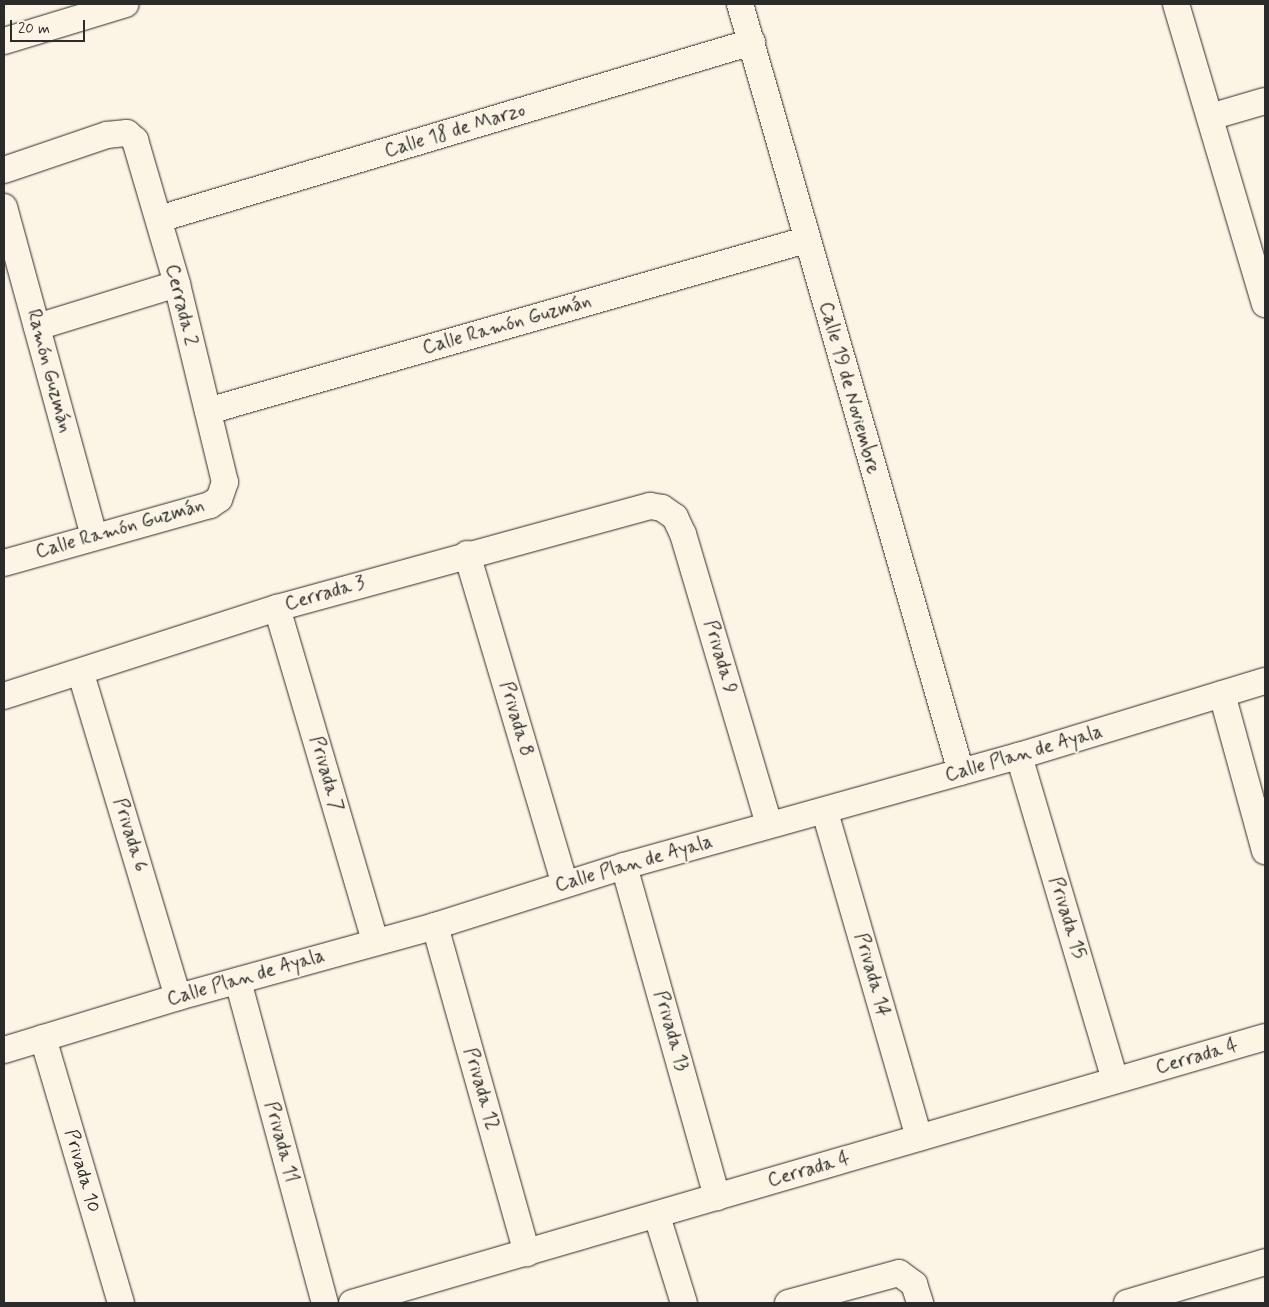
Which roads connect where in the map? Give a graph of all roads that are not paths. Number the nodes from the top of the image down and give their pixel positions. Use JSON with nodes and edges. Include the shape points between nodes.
{"nodes":[{"id":1,"x":126,"y":4,"type":"edge"},
{"id":2,"x":740,"y":4,"type":"edge"},
{"id":3,"x":1176,"y":4,"type":"edge"},
{"id":4,"x":100,"y":8,"type":"edge"},
{"id":5,"x":4,"y":41,"type":"edge"},
{"id":6,"x":752,"y":42,"type":"junction"},
{"id":7,"x":1265,"y":101,"type":"edge"},
{"id":8,"x":1210,"y":117,"type":"junction"},
{"id":9,"x":4,"y":170,"type":"edge"},
{"id":10,"x":4,"y":207,"type":"edge"},
{"id":11,"x":159,"y":219,"type":"junction"},
{"id":12,"x":806,"y":240,"type":"junction"},
{"id":13,"x":176,"y":284,"type":"junction"},
{"id":14,"x":1265,"y":304,"type":"edge"},
{"id":15,"x":37,"y":327,"type":"junction"},
{"id":16,"x":208,"y":411,"type":"junction"},
{"id":17,"x":225,"y":482,"type":"joint"},
{"id":18,"x":650,"y":506,"type":"joint"},
{"id":19,"x":94,"y":536,"type":"junction"},
{"id":20,"x":468,"y":554,"type":"junction"},
{"id":21,"x":4,"y":563,"type":"edge"},
{"id":22,"x":277,"y":608,"type":"junction"},
{"id":23,"x":81,"y":674,"type":"junction"},
{"id":24,"x":1265,"y":681,"type":"edge"},
{"id":25,"x":5,"y":690,"type":"edge"},
{"id":26,"x":1222,"y":694,"type":"junction"},
{"id":27,"x":1019,"y":756,"type":"junction"},
{"id":28,"x":961,"y":772,"type":"junction"},
{"id":29,"x":825,"y":812,"type":"junction"},
{"id":30,"x":769,"y":825,"type":"junction"},
{"id":31,"x":1265,"y":851,"type":"edge"},
{"id":32,"x":624,"y":866,"type":"junction"},
{"id":33,"x":565,"y":884,"type":"junction"},
{"id":34,"x":435,"y":926,"type":"junction"},
{"id":35,"x":375,"y":940,"type":"junction"},
{"id":36,"x":238,"y":982,"type":"junction"},
{"id":37,"x":178,"y":997,"type":"junction"},
{"id":38,"x":1265,"y":1037,"type":"edge"},
{"id":39,"x":43,"y":1038,"type":"junction"},
{"id":40,"x":4,"y":1050,"type":"edge"},
{"id":41,"x":1115,"y":1080,"type":"junction"},
{"id":42,"x":919,"y":1138,"type":"junction"},
{"id":43,"x":717,"y":1197,"type":"junction"},
{"id":44,"x":657,"y":1216,"type":"junction"},
{"id":45,"x":527,"y":1253,"type":"junction"},
{"id":46,"x":1265,"y":1262,"type":"edge"},
{"id":47,"x":917,"y":1294,"type":"edge"},
{"id":48,"x":121,"y":1303,"type":"edge"},
{"id":49,"x":325,"y":1303,"type":"edge"},
{"id":50,"x":352,"y":1303,"type":"edge"},
{"id":51,"x":684,"y":1303,"type":"edge"},
{"id":52,"x":788,"y":1303,"type":"edge"},
{"id":53,"x":1127,"y":1303,"type":"edge"}],
"edges":[{"from":1,"to":4,"type":"street"},
{"from":2,"to":6,"type":"street","name":"Calle 19 de Noviembre"},
{"from":3,"to":8,"type":"street"},
{"from":4,"to":5,"type":"street"},
{"from":6,"to":11,"type":"street","name":"Calle 18 de Marzo"},
{"from":6,"to":12,"type":"street","name":"Calle 19 de Noviembre"},
{"from":7,"to":8,"type":"street"},
{"from":8,"to":14,"type":"street"},
{"from":9,"to":11,"type":"street","name":"Cerrada 2","via":[[74,145],[127,133],[138,146]]},
{"from":10,"to":15,"type":"street","name":"Ramón Guzmán"},
{"from":11,"to":13,"type":"street","name":"Cerrada 2"},
{"from":12,"to":16,"type":"street","name":"Calle Ramón Guzmán"},
{"from":12,"to":28,"type":"street","name":"Calle 19 de Noviembre"},
{"from":13,"to":15,"type":"street"},
{"from":13,"to":16,"type":"street","name":"Cerrada 2"},
{"from":15,"to":19,"type":"street","name":"Ramón Guzmán"},
{"from":16,"to":17,"type":"street","name":"Cerrada 2"},
{"from":17,"to":19,"type":"street","name":"Calle Ramón Guzmán","via":[[219,499],[210,504]]},
{"from":18,"to":20,"type":"street","name":"Cerrada 3"},
{"from":18,"to":30,"type":"street","name":"Privada 9","via":[[662,508],[675,517],[683,534]]},
{"from":19,"to":21,"type":"street","name":"Calle Ramón Guzmán"},
{"from":20,"to":22,"type":"street","name":"Cerrada 3"},
{"from":20,"to":33,"type":"street","name":"Privada 8"},
{"from":22,"to":23,"type":"street","name":"Cerrada 3"},
{"from":22,"to":35,"type":"street","name":"Privada 7"},
{"from":23,"to":25,"type":"street","name":"Cerrada 3"},
{"from":23,"to":37,"type":"street","name":"Privada 6"},
{"from":24,"to":26,"type":"street","name":"Calle Plan de Ayala"},
{"from":26,"to":27,"type":"street","name":"Calle Plan de Ayala"},
{"from":26,"to":31,"type":"street"},
{"from":27,"to":28,"type":"street","name":"Calle Plan de Ayala"},
{"from":27,"to":41,"type":"street","name":"Privada 15"},
{"from":28,"to":29,"type":"street","name":"Calle Plan de Ayala"},
{"from":29,"to":30,"type":"street","name":"Calle Plan de Ayala"},
{"from":29,"to":42,"type":"street","name":"Privada 14"},
{"from":30,"to":32,"type":"street","name":"Calle Plan de Ayala"},
{"from":32,"to":33,"type":"street","name":"Calle Plan de Ayala"},
{"from":32,"to":43,"type":"street","name":"Privada 13"},
{"from":33,"to":34,"type":"street","name":"Calle Plan de Ayala"},
{"from":34,"to":35,"type":"street","name":"Calle Plan de Ayala"},
{"from":34,"to":45,"type":"street","name":"Privada 12"},
{"from":35,"to":36,"type":"street","name":"Calle Plan de Ayala"},
{"from":36,"to":37,"type":"street","name":"Calle Plan de Ayala"},
{"from":36,"to":49,"type":"street","name":"Privada 11"},
{"from":37,"to":39,"type":"street","name":"Calle Plan de Ayala"},
{"from":38,"to":41,"type":"street","name":"Cerrada 4"},
{"from":39,"to":40,"type":"street","name":"Calle Plan de Ayala"},
{"from":39,"to":48,"type":"street","name":"Privada 10"},
{"from":41,"to":42,"type":"street","name":"Cerrada 4"},
{"from":42,"to":43,"type":"street","name":"Cerrada 4"},
{"from":43,"to":44,"type":"street","name":"Cerrada 4"},
{"from":44,"to":45,"type":"street","name":"Cerrada 4"},
{"from":44,"to":51,"type":"street"},
{"from":45,"to":50,"type":"street","name":"Cerrada 4"},
{"from":46,"to":53,"type":"street"},
{"from":47,"to":52,"type":"street","via":[[906,1275],[892,1273]]}]}
